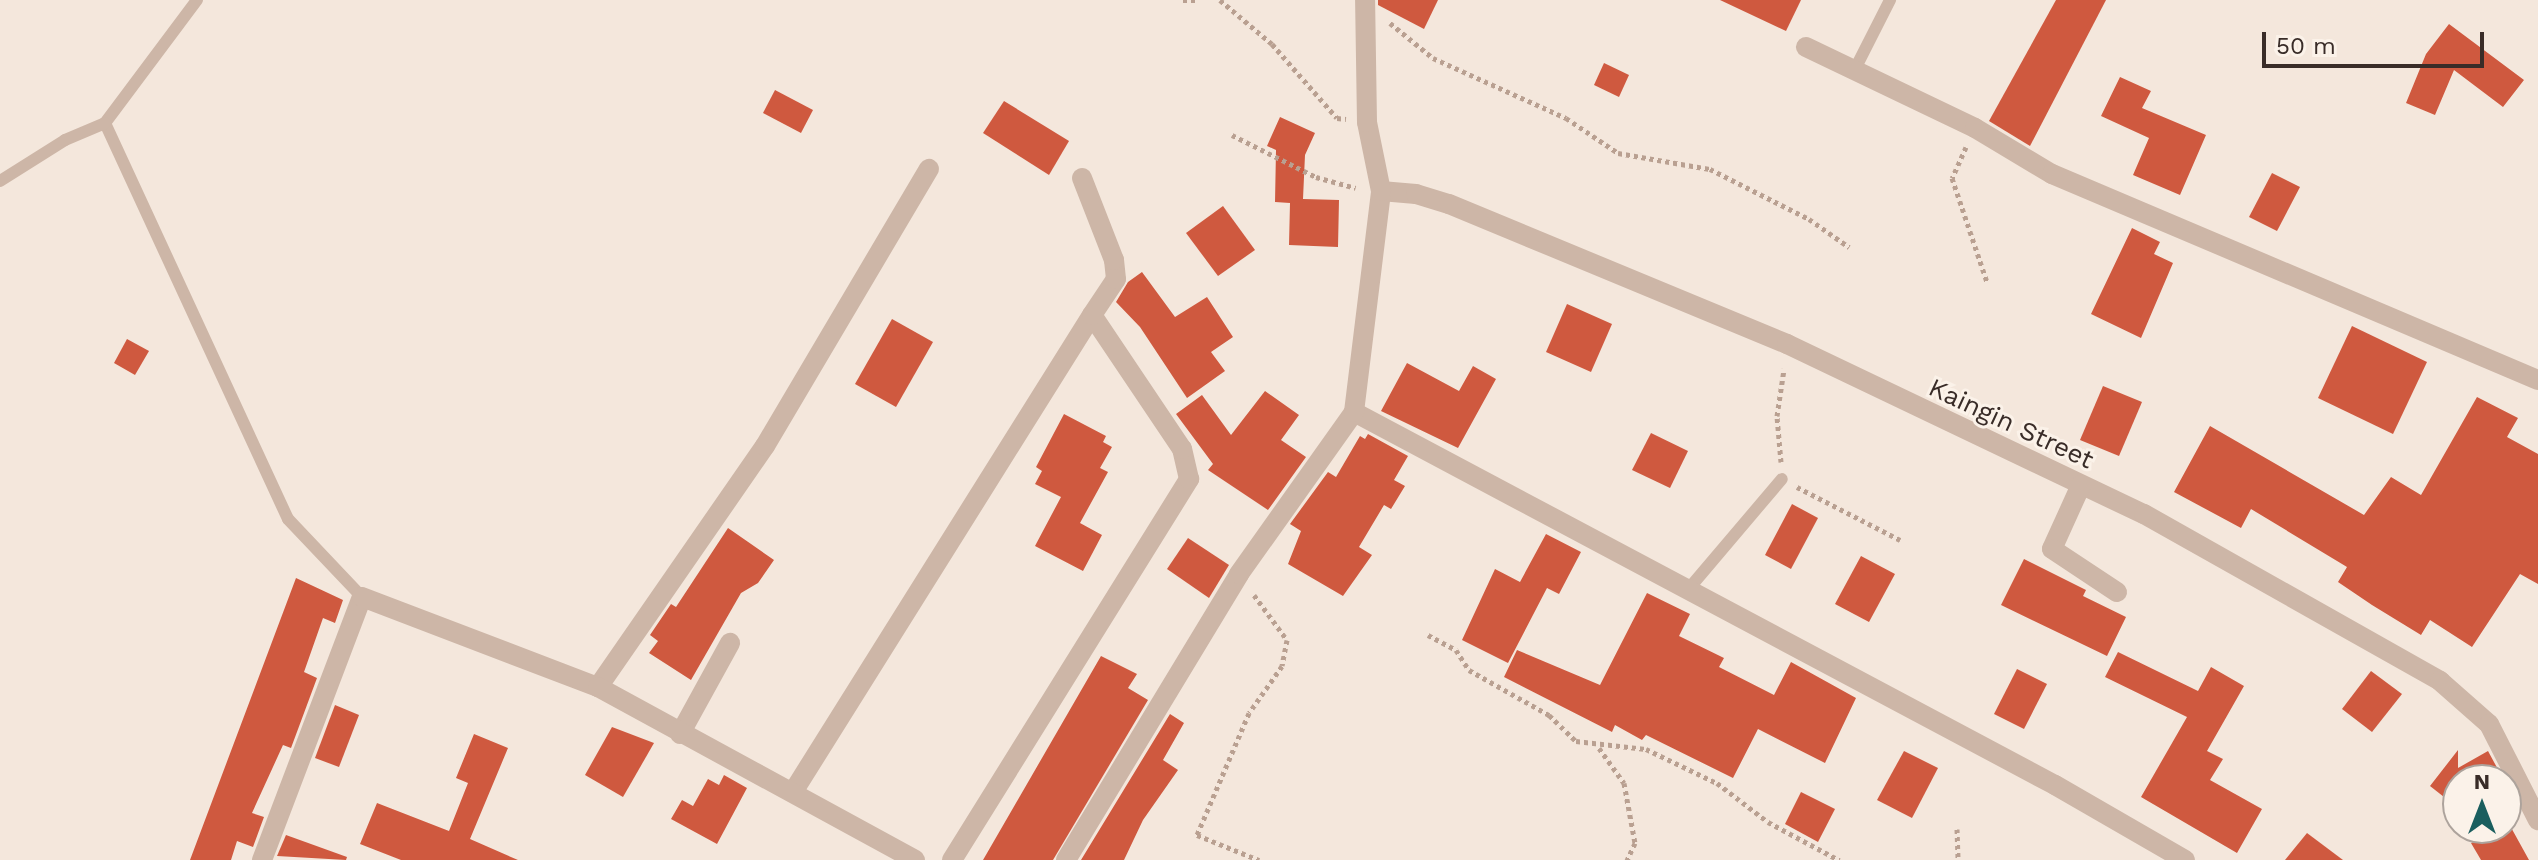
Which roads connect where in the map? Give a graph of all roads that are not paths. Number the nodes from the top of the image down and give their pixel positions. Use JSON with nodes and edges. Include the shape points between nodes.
{"nodes":[{"id":1,"x":197,"y":0,"type":"edge"},
{"id":2,"x":1890,"y":0,"type":"edge"},
{"id":3,"x":1365,"y":1,"type":"edge"},
{"id":4,"x":1806,"y":47,"type":"dead end"},
{"id":5,"x":1853,"y":73,"type":"junction"},
{"id":6,"x":105,"y":123,"type":"junction"},
{"id":7,"x":929,"y":169,"type":"dead end"},
{"id":8,"x":1082,"y":178,"type":"dead end"},
{"id":9,"x":0,"y":181,"type":"edge"},
{"id":10,"x":1381,"y":191,"type":"junction"},
{"id":11,"x":1092,"y":315,"type":"junction"},
{"id":12,"x":2538,"y":380,"type":"edge"},
{"id":13,"x":1354,"y":412,"type":"junction"},
{"id":14,"x":1782,"y":479,"type":"road end"},
{"id":15,"x":2081,"y":485,"type":"junction"},
{"id":16,"x":1686,"y":592,"type":"junction"},
{"id":17,"x":2117,"y":592,"type":"dead end"},
{"id":18,"x":362,"y":597,"type":"junction"},
{"id":19,"x":730,"y":643,"type":"dead end"},
{"id":20,"x":598,"y":687,"type":"junction"},
{"id":21,"x":680,"y":734,"type":"junction"},
{"id":22,"x":793,"y":792,"type":"junction"},
{"id":23,"x":2538,"y":820,"type":"edge"},
{"id":24,"x":262,"y":860,"type":"edge"},
{"id":25,"x":915,"y":860,"type":"edge"},
{"id":26,"x":952,"y":860,"type":"edge"},
{"id":27,"x":1066,"y":860,"type":"edge"},
{"id":28,"x":2185,"y":860,"type":"edge"}],
"edges":[{"from":1,"to":6,"type":"lane"},
{"from":2,"to":5,"type":"lane"},
{"from":3,"to":10,"type":"street","via":[[1367,122]]},
{"from":4,"to":5,"type":"street"},
{"from":5,"to":12,"type":"street","via":[[1975,128],[2052,174]]},
{"from":6,"to":9,"type":"lane","via":[[65,140]]},
{"from":6,"to":18,"type":"lane","via":[[288,519]]},
{"from":7,"to":20,"type":"street","via":[[765,446]]},
{"from":8,"to":11,"type":"street","via":[[1115,270],[1108,295]]},
{"from":10,"to":13,"type":"street"},
{"from":10,"to":15,"type":"street","name":"Kaingin Street","via":[[1449,204],[1787,344]]},
{"from":11,"to":22,"type":"street"},
{"from":11,"to":26,"type":"street","via":[[1182,449],[1189,479]]},
{"from":13,"to":16,"type":"street"},
{"from":13,"to":27,"type":"street","via":[[1239,574]]},
{"from":14,"to":16,"type":"lane"},
{"from":15,"to":17,"type":"street","via":[[2052,549]]},
{"from":15,"to":23,"type":"street","name":"Kaingin Street","via":[[2144,514],[2440,681],[2489,724]]},
{"from":16,"to":28,"type":"street","via":[[2055,785]]},
{"from":18,"to":20,"type":"street"},
{"from":18,"to":24,"type":"street"},
{"from":19,"to":21,"type":"street"},
{"from":20,"to":21,"type":"street"},
{"from":21,"to":22,"type":"street"},
{"from":22,"to":25,"type":"street"}]}
